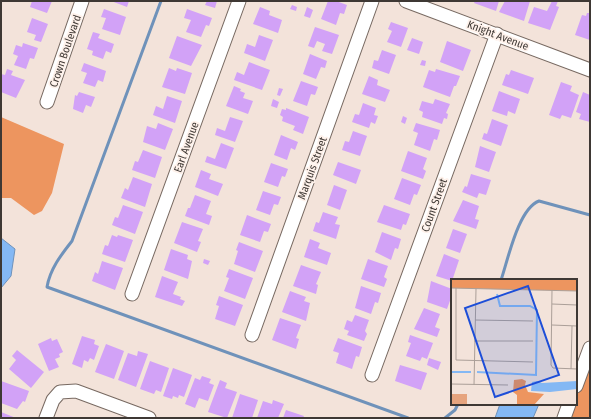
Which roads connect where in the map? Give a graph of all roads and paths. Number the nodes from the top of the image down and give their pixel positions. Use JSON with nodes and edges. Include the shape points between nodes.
{"nodes":[{"id":1,"x":82,"y":1,"type":"edge"},
{"id":2,"x":239,"y":1,"type":"edge"},
{"id":3,"x":372,"y":1,"type":"edge"},
{"id":4,"x":406,"y":1,"type":"edge"},
{"id":5,"x":497,"y":34,"type":"junction"},
{"id":6,"x":590,"y":70,"type":"edge"},
{"id":7,"x":47,"y":102,"type":"dead end"},
{"id":8,"x":132,"y":294,"type":"dead end"},
{"id":9,"x":252,"y":335,"type":"dead end"},
{"id":10,"x":590,"y":348,"type":"edge"},
{"id":11,"x":372,"y":375,"type":"dead end"},
{"id":12,"x":577,"y":383,"type":"edge"},
{"id":13,"x":569,"y":405,"type":"edge"},
{"id":14,"x":46,"y":418,"type":"edge"},
{"id":15,"x":149,"y":418,"type":"edge"},
{"id":16,"x":564,"y":418,"type":"edge"}],
"edges":[{"from":1,"to":7,"type":"street","name":"Crown Boulevard"},
{"from":2,"to":8,"type":"street","name":"Earl Avenue"},
{"from":3,"to":9,"type":"street","name":"Marquis Street"},
{"from":4,"to":5,"type":"street","name":"Knight Avenue"},
{"from":5,"to":6,"type":"street","name":"Knight Avenue"},
{"from":5,"to":11,"type":"street","name":"Count Street"},
{"from":10,"to":12,"type":"street"},
{"from":13,"to":16,"type":"street"},
{"from":14,"to":15,"type":"street","via":[[53,400],[60,392],[76,391]]}]}
